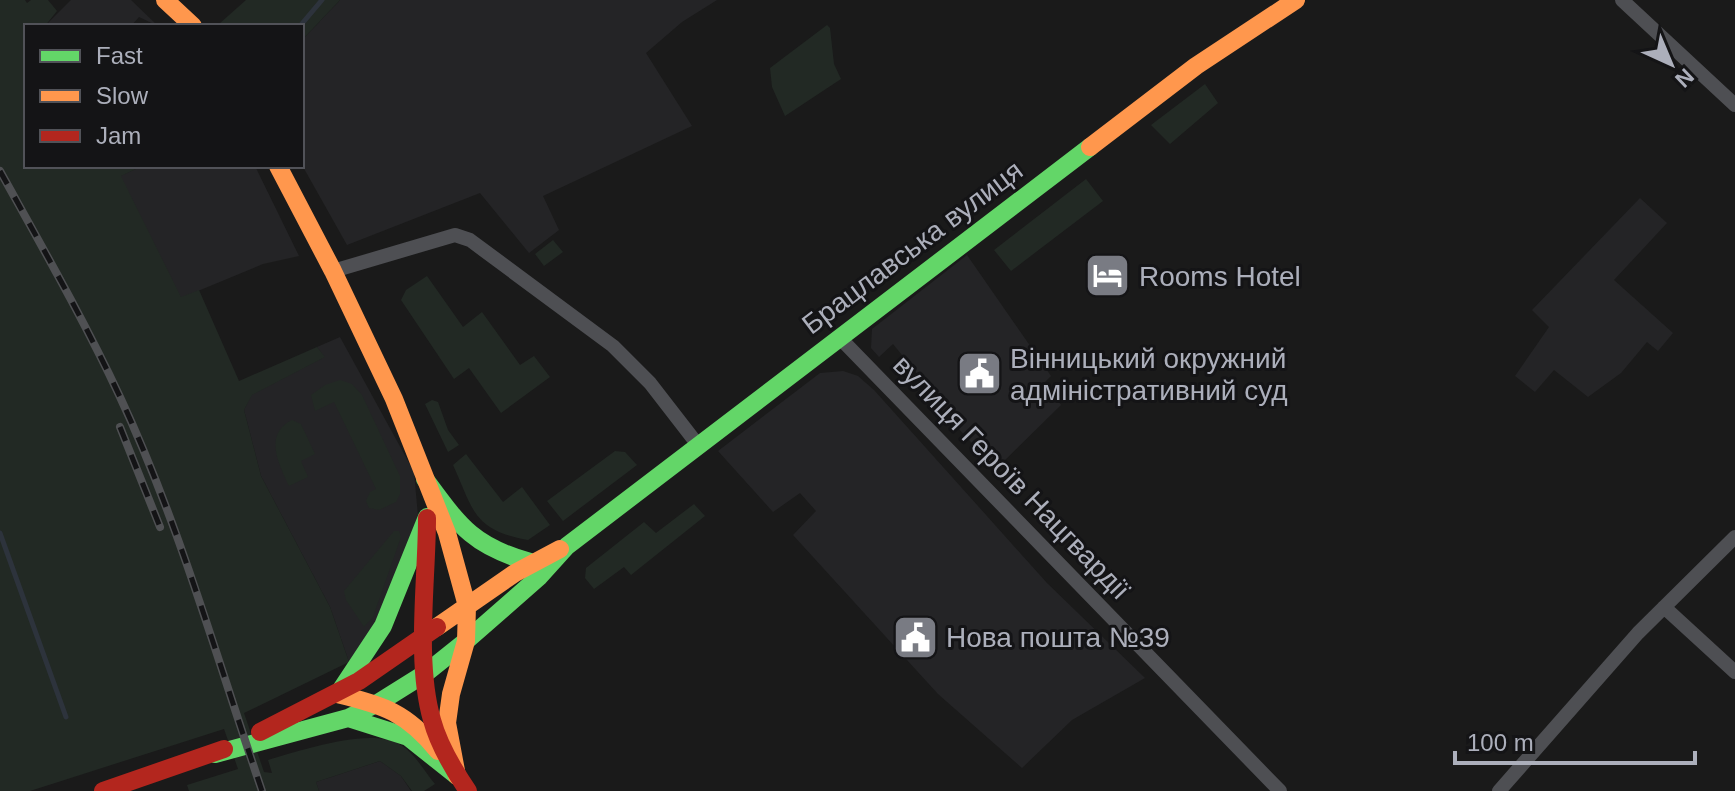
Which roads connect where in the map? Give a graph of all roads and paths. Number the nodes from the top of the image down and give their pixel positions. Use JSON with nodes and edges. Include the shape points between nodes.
{"nodes":[{"id":1,"x":165,"y":0,"type":"edge"},
{"id":2,"x":1296,"y":0,"type":"edge"},
{"id":3,"x":1622,"y":0,"type":"edge"},
{"id":4,"x":191,"y":24,"type":"edge"},
{"id":5,"x":1735,"y":105,"type":"edge"},
{"id":6,"x":279,"y":168,"type":"edge"},
{"id":7,"x":333,"y":271,"type":"junction"},
{"id":8,"x":839,"y":337,"type":"junction"},
{"id":9,"x":698,"y":445,"type":"junction"},
{"id":10,"x":425,"y":479,"type":"junction"},
{"id":11,"x":427,"y":517,"type":"junction"},
{"id":12,"x":1735,"y":537,"type":"edge"},
{"id":13,"x":567,"y":546,"type":"junction"},
{"id":14,"x":530,"y":562,"type":"junction"},
{"id":15,"x":467,"y":606,"type":"junction"},
{"id":16,"x":1664,"y":607,"type":"junction"},
{"id":17,"x":425,"y":637,"type":"junction"},
{"id":18,"x":466,"y":641,"type":"junction"},
{"id":19,"x":1735,"y":672,"type":"edge"},
{"id":20,"x":426,"y":673,"type":"junction"},
{"id":21,"x":337,"y":694,"type":"junction"},
{"id":22,"x":378,"y":703,"type":"junction"},
{"id":23,"x":348,"y":718,"type":"junction"},
{"id":24,"x":215,"y":754,"type":"junction"},
{"id":25,"x":462,"y":783,"type":"edge"},
{"id":26,"x":103,"y":791,"type":"edge"},
{"id":27,"x":1280,"y":791,"type":"edge"},
{"id":28,"x":1499,"y":791,"type":"edge"}],
"edges":[{"from":1,"to":4,"type":"main road"},
{"from":2,"to":8,"type":"main road","name":"Брацлавська вулиця","via":[[1196,66]]},
{"from":3,"to":5,"type":"street"},
{"from":6,"to":7,"type":"main road"},
{"from":7,"to":9,"type":"street","via":[[455,235],[470,240],[613,346]]},
{"from":7,"to":10,"type":"main road","via":[[394,399]]},
{"from":8,"to":9,"type":"main road","name":"Брацлавська вулиця"},
{"from":8,"to":27,"type":"street","name":"вулиця Героїв Нацгвардії"},
{"from":9,"to":13,"type":"main road","name":"Брацлавська вулиця"},
{"from":10,"to":11,"type":"main road"},
{"from":10,"to":14,"type":"main road","via":[[479,544]]},
{"from":10,"to":15,"type":"main road"},
{"from":11,"to":17,"type":"main road"},
{"from":11,"to":21,"type":"main road","via":[[383,626]]},
{"from":12,"to":16,"type":"street"},
{"from":13,"to":14,"type":"main road","name":"Брацлавська вулиця"},
{"from":13,"to":18,"type":"main road","name":"Брацлавська вулиця"},
{"from":14,"to":15,"type":"main road","name":"Брацлавська вулиця"},
{"from":15,"to":17,"type":"main road","name":"Брацлавська вулиця"},
{"from":15,"to":18,"type":"main road"},
{"from":16,"to":19,"type":"street"},
{"from":16,"to":28,"type":"street"},
{"from":17,"to":20,"type":"main road"},
{"from":17,"to":21,"type":"main road","name":"Брацлавська вулиця"},
{"from":18,"to":20,"type":"main road","name":"Брацлавська вулиця"},
{"from":18,"to":25,"type":"main road","via":[[447,723]]},
{"from":20,"to":22,"type":"main road","name":"Брацлавська вулиця"},
{"from":20,"to":25,"type":"main road","via":[[430,718]]},
{"from":21,"to":22,"type":"main road"},
{"from":21,"to":24,"type":"main road","name":"Брацлавська вулиця"},
{"from":22,"to":23,"type":"main road","name":"Брацлавська вулиця"},
{"from":22,"to":25,"type":"main road","via":[[418,726]]},
{"from":23,"to":24,"type":"main road","name":"Брацлавська вулиця"},
{"from":23,"to":25,"type":"main road","via":[[408,737]]},
{"from":24,"to":26,"type":"main road"}]}
